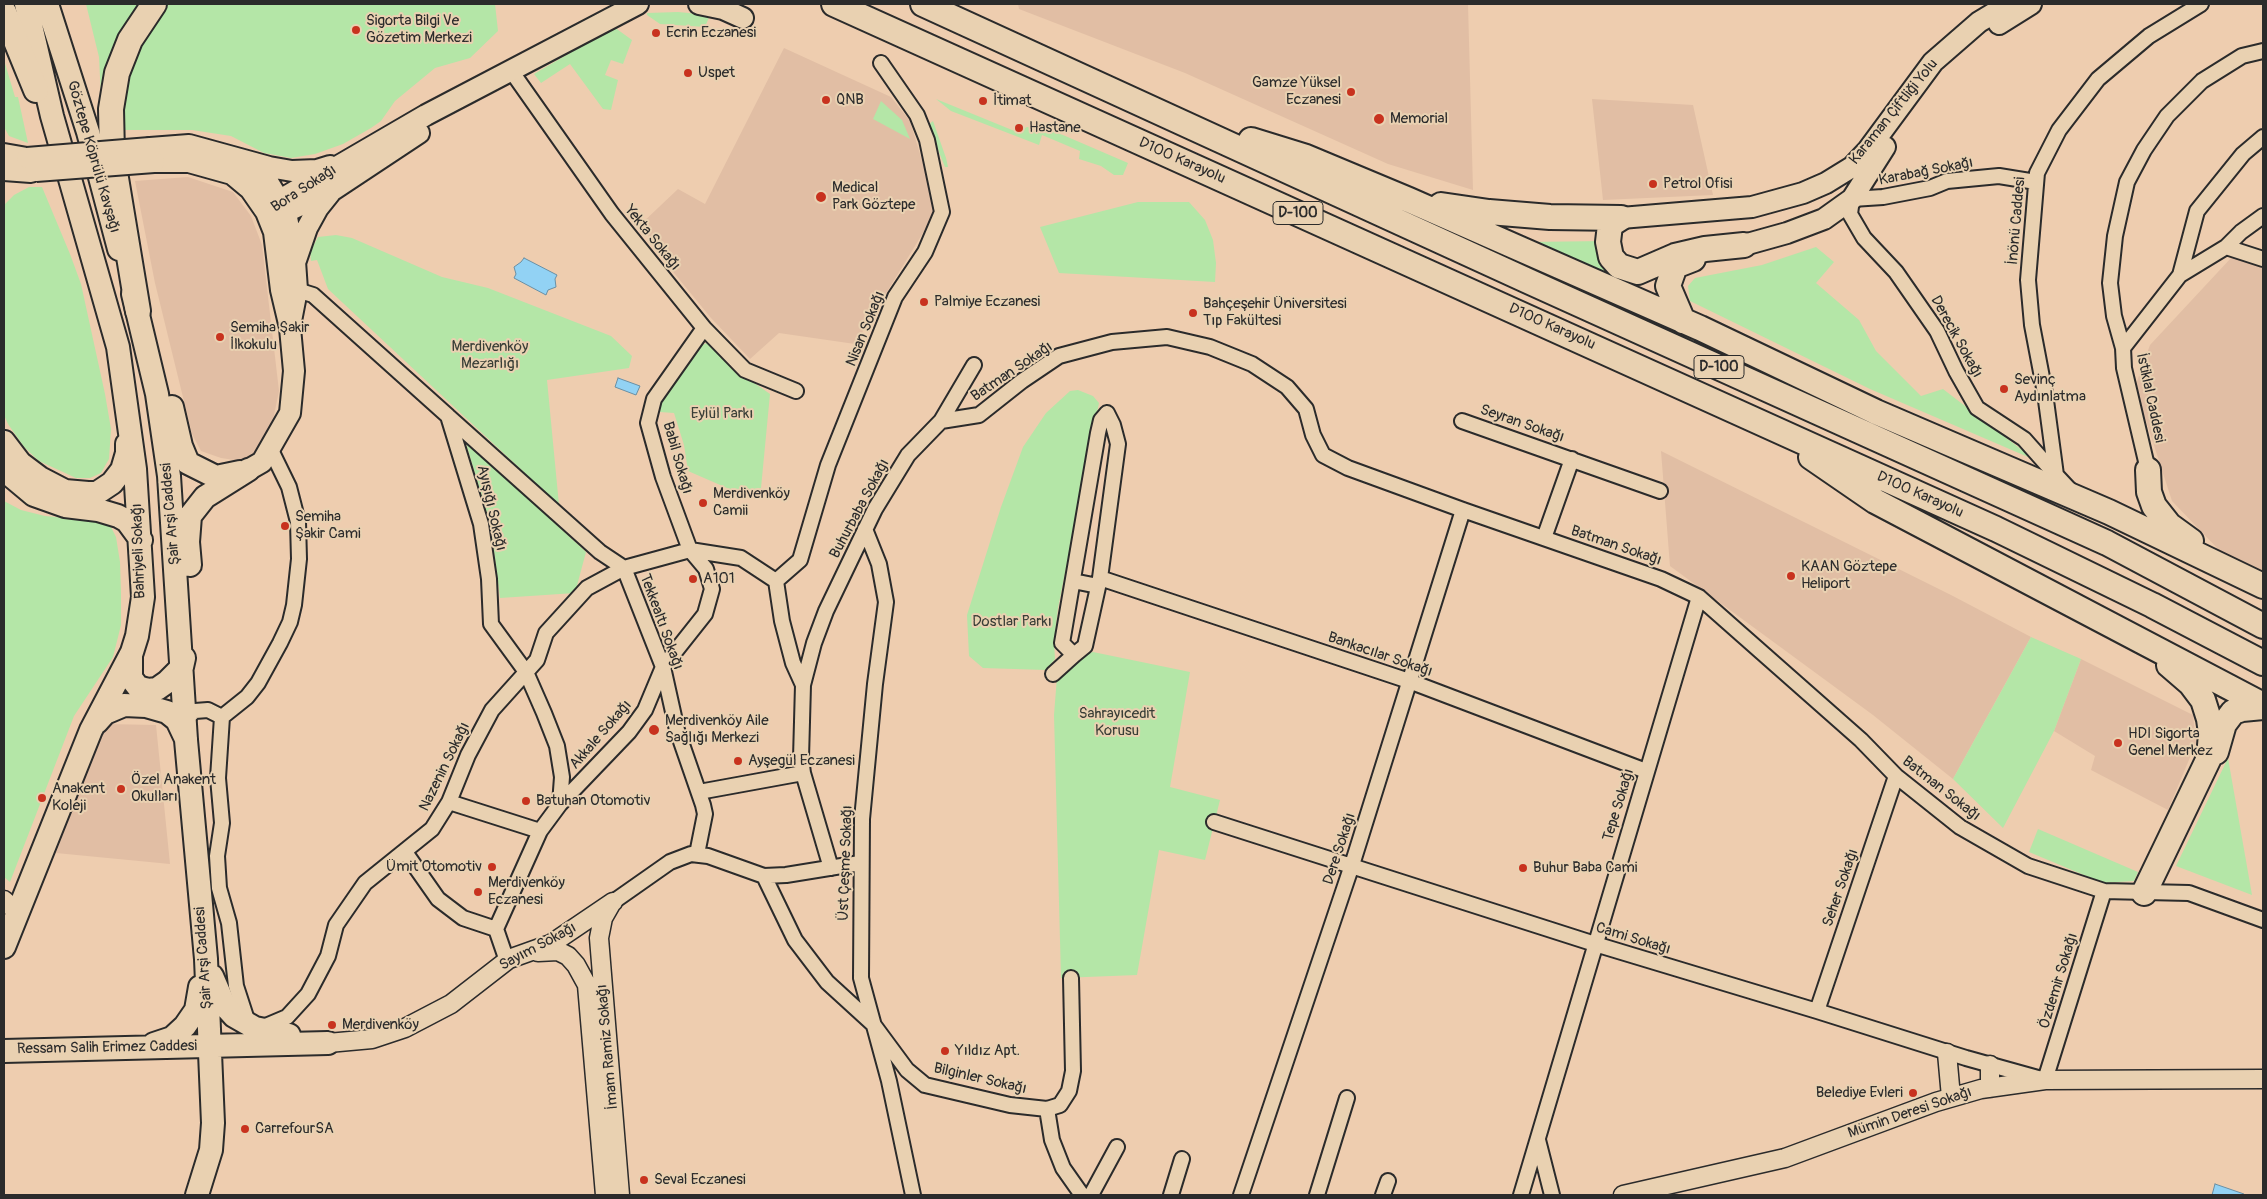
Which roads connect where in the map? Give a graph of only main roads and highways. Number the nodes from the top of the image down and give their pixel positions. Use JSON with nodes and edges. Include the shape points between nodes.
{"nodes":[{"id":1,"x":14,"y":4,"type":"edge"},
{"id":2,"x":26,"y":4,"type":"edge"},
{"id":3,"x":47,"y":4,"type":"edge"},
{"id":4,"x":59,"y":4,"type":"edge"},
{"id":5,"x":154,"y":4,"type":"edge"},
{"id":6,"x":638,"y":4,"type":"edge"},
{"id":7,"x":699,"y":4,"type":"edge"},
{"id":8,"x":834,"y":4,"type":"edge"},
{"id":9,"x":923,"y":4,"type":"edge"},
{"id":10,"x":2009,"y":4,"type":"edge"},
{"id":11,"x":2031,"y":4,"type":"edge"},
{"id":12,"x":4,"y":12,"type":"edge"},
{"id":13,"x":743,"y":18,"type":"dead end"},
{"id":14,"x":512,"y":72,"type":"junction"},
{"id":15,"x":36,"y":90,"type":"junction"},
{"id":16,"x":1170,"y":116,"type":"junction"},
{"id":17,"x":88,"y":132,"type":"junction"},
{"id":18,"x":4,"y":154,"type":"edge"},
{"id":19,"x":152,"y":155,"type":"junction"},
{"id":20,"x":353,"y":158,"type":"junction"},
{"id":21,"x":243,"y":160,"type":"junction"},
{"id":22,"x":29,"y":165,"type":"junction"},
{"id":23,"x":4,"y":170,"type":"edge"},
{"id":24,"x":333,"y":190,"type":"junction"},
{"id":25,"x":75,"y":194,"type":"junction"},
{"id":26,"x":1410,"y":200,"type":"junction"},
{"id":27,"x":278,"y":208,"type":"junction"},
{"id":28,"x":1620,"y":218,"type":"junction"},
{"id":29,"x":1744,"y":245,"type":"junction"},
{"id":30,"x":295,"y":262,"type":"junction"},
{"id":31,"x":138,"y":311,"type":"junction"},
{"id":32,"x":1683,"y":321,"type":"junction"},
{"id":33,"x":290,"y":328,"type":"junction"},
{"id":34,"x":128,"y":408,"type":"junction"},
{"id":35,"x":1761,"y":422,"type":"junction"},
{"id":36,"x":4,"y":442,"type":"edge"},
{"id":37,"x":4,"y":470,"type":"edge"},
{"id":38,"x":248,"y":470,"type":"junction"},
{"id":39,"x":2109,"y":512,"type":"junction"},
{"id":40,"x":2135,"y":525,"type":"junction"},
{"id":41,"x":2169,"y":525,"type":"junction"},
{"id":42,"x":140,"y":540,"type":"junction"},
{"id":43,"x":2241,"y":575,"type":"junction"},
{"id":44,"x":2263,"y":586,"type":"edge"},
{"id":45,"x":2263,"y":626,"type":"edge"},
{"id":46,"x":2144,"y":643,"type":"junction"},
{"id":47,"x":132,"y":652,"type":"junction"},
{"id":48,"x":2263,"y":662,"type":"edge"},
{"id":49,"x":182,"y":667,"type":"junction"},
{"id":50,"x":2263,"y":706,"type":"edge"},
{"id":51,"x":186,"y":729,"type":"junction"},
{"id":52,"x":91,"y":730,"type":"junction"},
{"id":53,"x":2206,"y":771,"type":"junction"},
{"id":54,"x":2149,"y":893,"type":"road end"},
{"id":55,"x":11,"y":907,"type":"edge"},
{"id":56,"x":4,"y":947,"type":"edge"},
{"id":57,"x":206,"y":959,"type":"junction"},
{"id":58,"x":210,"y":1047,"type":"junction"},
{"id":59,"x":124,"y":1048,"type":"junction"},
{"id":60,"x":9,"y":1049,"type":"edge"},
{"id":61,"x":197,"y":1195,"type":"edge"}],
"edges":[{"from":1,"to":15,"type":"main road"},
{"from":2,"to":25,"type":"main road","name":"Göztepe Köprülü Kavşağı","via":[[52,116]]},
{"from":3,"to":17,"type":"main road","name":"Göztepe Köprülü Kavşağı"},
{"from":4,"to":17,"type":"main road"},
{"from":5,"to":31,"type":"highway","via":[[130,40],[117,73],[111,109],[112,154]]},
{"from":6,"to":14,"type":"main road","name":"Bora Sokağı"},
{"from":7,"to":13,"type":"main road","via":[[723,9]]},
{"from":8,"to":35,"type":"highway","name":"D100 Karayolu","number":"D-100"},
{"from":9,"to":16,"type":"highway","number":"D-100"},
{"from":10,"to":28,"type":"main road","name":"Karaman Çiftliği Yolu","via":[[1979,22],[1933,62],[1868,150],[1852,167],[1826,183],[1803,193],[1752,206]]},
{"from":11,"to":29,"type":"main road","via":[[1995,26],[1944,68],[1900,125],[1852,198],[1824,219]]},
{"from":12,"to":15,"type":"highway"},
{"from":14,"to":20,"type":"main road","name":"Bora Sokağı"},
{"from":14,"to":24,"type":"main road","name":"Bora Sokağı"},
{"from":15,"to":25,"type":"main road"},
{"from":16,"to":26,"type":"highway","via":[[1306,157]]},
{"from":16,"to":45,"type":"highway","number":"D-100","via":[[2107,543]]},
{"from":17,"to":31,"type":"main road","name":"Göztepe Köprülü Kavşağı"},
{"from":18,"to":22,"type":"main road"},
{"from":19,"to":21,"type":"main road","via":[[189,145]]},
{"from":19,"to":22,"type":"main road","bridge":true},
{"from":19,"to":27,"type":"main road","via":[[232,174]]},
{"from":20,"to":21,"type":"main road","via":[[317,170],[292,170]]},
{"from":20,"to":27,"type":"main road","name":"Bora Sokağı"},
{"from":21,"to":27,"type":"main road","via":[[268,182]]},
{"from":22,"to":23,"type":"main road"},
{"from":24,"to":27,"type":"main road","name":"Bora Sokağı"},
{"from":24,"to":30,"type":"main road","via":[[307,228]]},
{"from":25,"to":34,"type":"main road","name":"Bahriyeli Sokağı","via":[[118,346]]},
{"from":26,"to":28,"type":"highway","via":[[1529,215]]},
{"from":26,"to":32,"type":"highway"},
{"from":27,"to":30,"type":"main road"},
{"from":27,"to":33,"type":"main road","via":[[274,232],[281,290]]},
{"from":28,"to":29,"type":"highway","via":[[1610,225],[1608,242],[1611,257],[1619,266],[1638,272],[1676,256]]},
{"from":29,"to":32,"type":"highway","via":[[1674,266],[1668,286]]},
{"from":30,"to":33,"type":"main road","via":[[305,293]]},
{"from":31,"to":38,"type":"main road","via":[[166,379],[188,463],[216,477]]},
{"from":31,"to":49,"type":"main road","name":"Şair Arşi Caddesi","via":[[157,394],[168,476]]},
{"from":32,"to":39,"type":"highway","via":[[1876,412]]},
{"from":33,"to":38,"type":"main road","via":[[294,371],[290,413],[262,462]]},
{"from":34,"to":36,"type":"main road","via":[[127,453],[122,470],[112,483],[97,493],[65,491],[40,478],[20,463]]},
{"from":34,"to":42,"type":"main road","name":"Bahriyeli Sokağı"},
{"from":35,"to":46,"type":"highway","via":[[1875,502]]},
{"from":35,"to":48,"type":"highway","name":"D100 Karayolu","number":"D-100","via":[[1996,529]]},
{"from":37,"to":42,"type":"main road","via":[[34,495],[65,506],[118,516],[127,521]]},
{"from":38,"to":49,"type":"main road","via":[[205,497],[190,516],[188,542],[193,611]]},
{"from":39,"to":40,"type":"highway"},
{"from":39,"to":41,"type":"highway","via":[[2126,510],[2137,500],[2148,470],[2149,492],[2154,506]]},
{"from":40,"to":41,"type":"highway","via":[[2163,530]]},
{"from":40,"to":43,"type":"highway"},
{"from":41,"to":43,"type":"highway"},
{"from":42,"to":47,"type":"main road","name":"Bahriyeli Sokağı","via":[[142,597]]},
{"from":43,"to":44,"type":"highway"},
{"from":46,"to":50,"type":"highway"},
{"from":46,"to":53,"type":"highway","via":[[2191,684],[2203,700],[2211,733]]},
{"from":47,"to":49,"type":"main road","via":[[131,678],[138,687],[157,689]]},
{"from":47,"to":52,"type":"main road","name":"Bahriyeli Sokağı"},
{"from":49,"to":51,"type":"main road","name":"Şair Arşi Caddesi"},
{"from":50,"to":53,"type":"highway","via":[[2233,712],[2224,724]]},
{"from":51,"to":52,"type":"main road","via":[[167,712],[146,706],[124,705],[106,713]]},
{"from":51,"to":57,"type":"main road","name":"Şair Arşi Caddesi"},
{"from":52,"to":55,"type":"main road","name":"Bahriyeli Sokağı"},
{"from":53,"to":54,"type":"highway"},
{"from":55,"to":56,"type":"main road","name":"Bahriyeli Sokağı"},
{"from":57,"to":58,"type":"main road","name":"Şair Arşi Caddesi"},
{"from":57,"to":58,"type":"main road","name":"Sayım Sokağı","via":[[224,1006],[237,1018],[253,1027],[328,1042]]},
{"from":57,"to":59,"type":"main road","via":[[197,1006],[185,1026],[163,1042]]},
{"from":58,"to":59,"type":"main road","name":"Ressam Salih Erimez Caddesi"},
{"from":58,"to":61,"type":"main road","name":"Şair Arşi Caddesi","via":[[211,1150]]},
{"from":59,"to":60,"type":"main road","name":"Ressam Salih Erimez Caddesi"}]}
